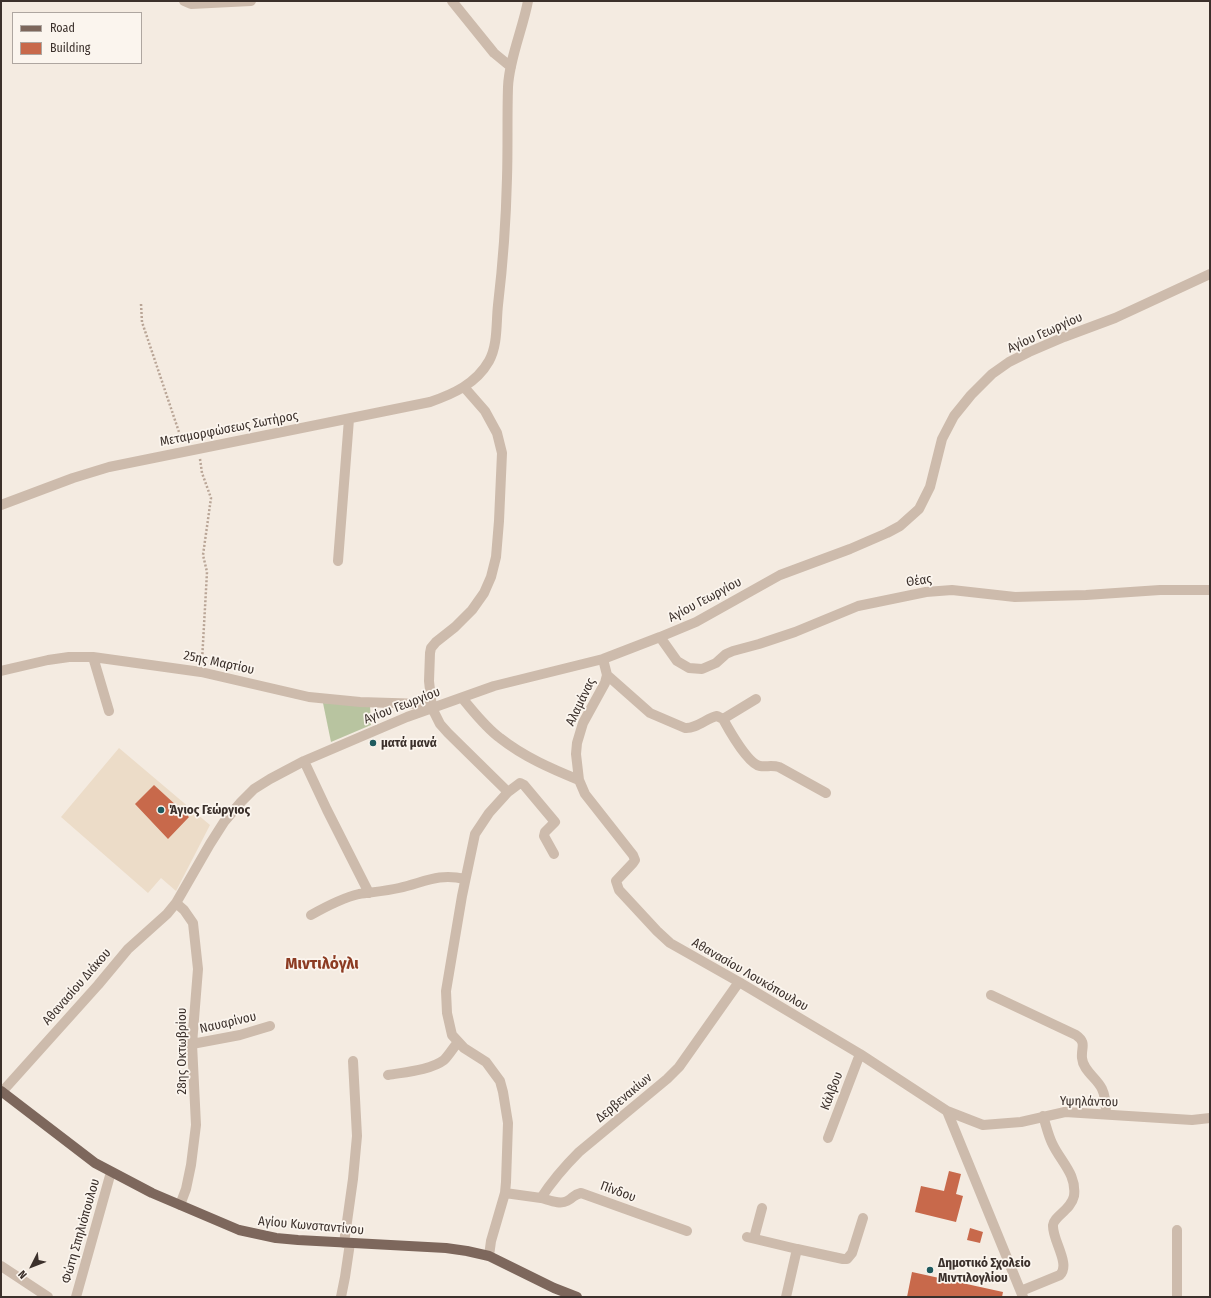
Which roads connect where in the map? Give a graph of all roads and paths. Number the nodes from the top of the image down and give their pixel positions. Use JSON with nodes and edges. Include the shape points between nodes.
{"nodes":[{"id":1,"x":184,"y":1,"type":"edge"},
{"id":2,"x":251,"y":1,"type":"edge"},
{"id":3,"x":452,"y":1,"type":"edge"},
{"id":4,"x":528,"y":1,"type":"edge"},
{"id":5,"x":511,"y":67,"type":"junction"},
{"id":6,"x":1210,"y":274,"type":"edge"},
{"id":7,"x":141,"y":304,"type":"dead end"},
{"id":8,"x":464,"y":387,"type":"junction"},
{"id":9,"x":349,"y":419,"type":"junction"},
{"id":10,"x":199,"y":448,"type":"junction"},
{"id":11,"x":186,"y":451,"type":"junction"},
{"id":12,"x":1,"y":505,"type":"edge"},
{"id":13,"x":338,"y":561,"type":"dead end"},
{"id":14,"x":1210,"y":590,"type":"edge"},
{"id":15,"x":660,"y":637,"type":"junction"},
{"id":16,"x":93,"y":657,"type":"junction"},
{"id":17,"x":603,"y":659,"type":"junction"},
{"id":18,"x":1,"y":670,"type":"edge"},
{"id":19,"x":201,"y":672,"type":"junction"},
{"id":20,"x":608,"y":675,"type":"junction"},
{"id":21,"x":462,"y":698,"type":"junction"},
{"id":22,"x":756,"y":699,"type":"dead end"},
{"id":23,"x":432,"y":708,"type":"junction"},
{"id":24,"x":109,"y":711,"type":"dead end"},
{"id":25,"x":723,"y":720,"type":"junction"},
{"id":26,"x":304,"y":761,"type":"junction"},
{"id":27,"x":579,"y":780,"type":"junction"},
{"id":28,"x":508,"y":792,"type":"junction"},
{"id":29,"x":826,"y":794,"type":"dead end"},
{"id":30,"x":554,"y":854,"type":"dead end"},
{"id":31,"x":466,"y":879,"type":"junction"},
{"id":32,"x":369,"y":893,"type":"junction"},
{"id":33,"x":176,"y":903,"type":"junction"},
{"id":34,"x":311,"y":915,"type":"dead end"},
{"id":35,"x":739,"y":982,"type":"junction"},
{"id":36,"x":991,"y":995,"type":"dead end"},
{"id":37,"x":270,"y":1026,"type":"dead end"},
{"id":38,"x":458,"y":1042,"type":"junction"},
{"id":39,"x":192,"y":1044,"type":"junction"},
{"id":40,"x":860,"y":1054,"type":"junction"},
{"id":41,"x":353,"y":1061,"type":"dead end"},
{"id":42,"x":388,"y":1075,"type":"dead end"},
{"id":43,"x":1,"y":1092,"type":"edge"},
{"id":44,"x":947,"y":1111,"type":"junction"},
{"id":45,"x":1106,"y":1114,"type":"junction"},
{"id":46,"x":1043,"y":1116,"type":"junction"},
{"id":47,"x":1210,"y":1118,"type":"edge"},
{"id":48,"x":828,"y":1138,"type":"dead end"},
{"id":49,"x":111,"y":1172,"type":"junction"},
{"id":50,"x":505,"y":1193,"type":"junction"},
{"id":51,"x":541,"y":1198,"type":"junction"},
{"id":52,"x":180,"y":1205,"type":"junction"},
{"id":53,"x":762,"y":1208,"type":"dead end"},
{"id":54,"x":863,"y":1218,"type":"dead end"},
{"id":55,"x":1176,"y":1230,"type":"dead end"},
{"id":56,"x":687,"y":1231,"type":"dead end"},
{"id":57,"x":347,"y":1243,"type":"junction"},
{"id":58,"x":797,"y":1248,"type":"junction"},
{"id":59,"x":489,"y":1256,"type":"junction"},
{"id":60,"x":1,"y":1266,"type":"edge"},
{"id":61,"x":1022,"y":1294,"type":"edge"},
{"id":62,"x":48,"y":1297,"type":"edge"},
{"id":63,"x":76,"y":1297,"type":"edge"},
{"id":64,"x":341,"y":1297,"type":"edge"},
{"id":65,"x":577,"y":1297,"type":"edge"},
{"id":66,"x":786,"y":1297,"type":"edge"},
{"id":67,"x":1177,"y":1297,"type":"edge"}],
"edges":[{"from":1,"to":2,"type":"street","via":[[191,4]]},
{"from":3,"to":5,"type":"street","via":[[494,53]]},
{"from":4,"to":5,"type":"street","name":"Μεταμορφώσεως Σωτήρος"},
{"from":5,"to":8,"type":"street","name":"Μεταμορφώσεως Σωτήρος","via":[[508,85],[507,180],[501,280],[494,347],[483,370]]},
{"from":6,"to":15,"type":"street","name":"Αγίου Γεωργίου","via":[[1115,318],[1029,352],[992,374],[954,416],[942,439],[924,501],[900,526],[850,549],[780,575],[696,622]]},
{"from":7,"to":11,"type":"path","via":[[142,322]]},
{"from":8,"to":9,"type":"street","name":"Μεταμορφώσεως Σωτήρος","via":[[430,402]]},
{"from":8,"to":23,"type":"street","via":[[484,411],[497,433],[502,453],[496,557],[484,593],[472,610],[431,648],[429,681]]},
{"from":9,"to":10,"type":"street","name":"Μεταμορφώσεως Σωτήρος"},
{"from":9,"to":13,"type":"street"},
{"from":10,"to":11,"type":"street","name":"Μεταμορφώσεως Σωτήρος"},
{"from":10,"to":19,"type":"path","via":[[202,473],[211,498],[203,555],[207,572]]},
{"from":11,"to":12,"type":"street","name":"Μεταμορφώσεως Σωτήρος","via":[[109,467]]},
{"from":14,"to":15,"type":"street","name":"Θέας","via":[[1015,597],[952,590],[926,592],[858,606],[766,642],[733,651],[702,669],[688,668],[677,661]]},
{"from":15,"to":17,"type":"street","name":"Αγίου Γεωργίου"},
{"from":16,"to":18,"type":"street","name":"25ης Μαρτίου","via":[[61,658]]},
{"from":16,"to":19,"type":"street","name":"25ης Μαρτίου"},
{"from":16,"to":24,"type":"street"},
{"from":17,"to":20,"type":"street","name":"Αλαμάνας"},
{"from":17,"to":21,"type":"street","name":"Αγίου Γεωργίου","via":[[494,686]]},
{"from":19,"to":23,"type":"street","name":"25ης Μαρτίου","via":[[309,697],[424,704]]},
{"from":20,"to":25,"type":"street","via":[[650,713],[685,728],[711,717],[717,716]]},
{"from":20,"to":27,"type":"street","name":"Αλαμάνας","via":[[579,734],[576,754]]},
{"from":21,"to":23,"type":"street","name":"Αγίου Γεωργίου"},
{"from":21,"to":27,"type":"street","via":[[500,739],[547,767]]},
{"from":22,"to":25,"type":"street"},
{"from":23,"to":26,"type":"street","name":"Αγίου Γεωργίου","via":[[377,728]]},
{"from":23,"to":28,"type":"street","via":[[440,724]]},
{"from":25,"to":29,"type":"street","via":[[750,761],[759,766],[779,767]]},
{"from":26,"to":32,"type":"street"},
{"from":26,"to":33,"type":"street","name":"Αγίου Γεωργίου","via":[[254,789],[241,802],[224,822]]},
{"from":27,"to":35,"type":"street","name":"Αθανασίου Λουκόπουλου","via":[[585,794],[635,860],[616,880],[619,890],[670,943]]},
{"from":28,"to":30,"type":"street","via":[[520,783],[524,784],[555,822],[544,836]]},
{"from":28,"to":31,"type":"street","via":[[475,834]]},
{"from":31,"to":32,"type":"street","via":[[440,877]]},
{"from":31,"to":38,"type":"street","via":[[446,991],[452,1035]]},
{"from":32,"to":34,"type":"street","via":[[335,902]]},
{"from":33,"to":39,"type":"street","name":"28ης Οκτωβρίου","via":[[193,923],[198,970]]},
{"from":33,"to":43,"type":"street","name":"Αθανασίου Διάκου","via":[[128,949]]},
{"from":35,"to":40,"type":"street","name":"Αθανασίου Λουκόπουλου"},
{"from":35,"to":51,"type":"street","name":"Δερβενακίων","via":[[678,1067],[579,1152],[564,1167]]},
{"from":36,"to":45,"type":"street","via":[[1081,1039],[1082,1058],[1086,1068],[1102,1088],[1106,1098]]},
{"from":37,"to":39,"type":"street","name":"Ναυαρίνου","via":[[240,1035]]},
{"from":38,"to":42,"type":"street","via":[[439,1063],[428,1068]]},
{"from":38,"to":50,"type":"street","via":[[486,1062],[500,1080],[508,1123]]},
{"from":39,"to":52,"type":"street","name":"28ης Οκτωβρίου","via":[[196,1125],[191,1165]]},
{"from":40,"to":44,"type":"street","name":"Αθανασίου Λουκόπουλου"},
{"from":40,"to":48,"type":"street","name":"Κάλβου"},
{"from":41,"to":57,"type":"street","via":[[357,1136]]},
{"from":43,"to":49,"type":"main road","name":"Αγίου Κωνσταντίνου","via":[[82,1154]]},
{"from":44,"to":46,"type":"street","name":"Υψηλάντου","via":[[983,1125],[1021,1122]]},
{"from":44,"to":61,"type":"street"},
{"from":45,"to":46,"type":"street","name":"Υψηλάντου","via":[[1065,1112]]},
{"from":45,"to":47,"type":"street","name":"Υψηλάντου","via":[[1192,1120]]},
{"from":46,"to":61,"type":"street","via":[[1052,1143],[1072,1177],[1074,1194],[1072,1203],[1053,1225],[1064,1266],[1063,1272]]},
{"from":49,"to":52,"type":"main road","name":"Αγίου Κωνσταντίνου"},
{"from":49,"to":63,"type":"street","name":"Φώτη Σπηλιόπουλου"},
{"from":50,"to":51,"type":"street"},
{"from":50,"to":59,"type":"street","via":[[495,1221]]},
{"from":51,"to":56,"type":"street","name":"Πίνδου","via":[[558,1203],[567,1202],[575,1194],[581,1193]]},
{"from":52,"to":57,"type":"main road","name":"Αγίου Κωνσταντίνου","via":[[257,1234],[276,1238]]},
{"from":53,"to":58,"type":"street","via":[[750,1238]]},
{"from":54,"to":58,"type":"street","via":[[852,1253],[847,1259]]},
{"from":55,"to":67,"type":"street"},
{"from":57,"to":59,"type":"main road","name":"Αγίου Κωνσταντίνου","via":[[446,1248]]},
{"from":57,"to":64,"type":"street"},
{"from":58,"to":66,"type":"street"},
{"from":59,"to":65,"type":"main road","name":"Αγίου Κωνσταντίνου"},
{"from":60,"to":62,"type":"street"}]}
